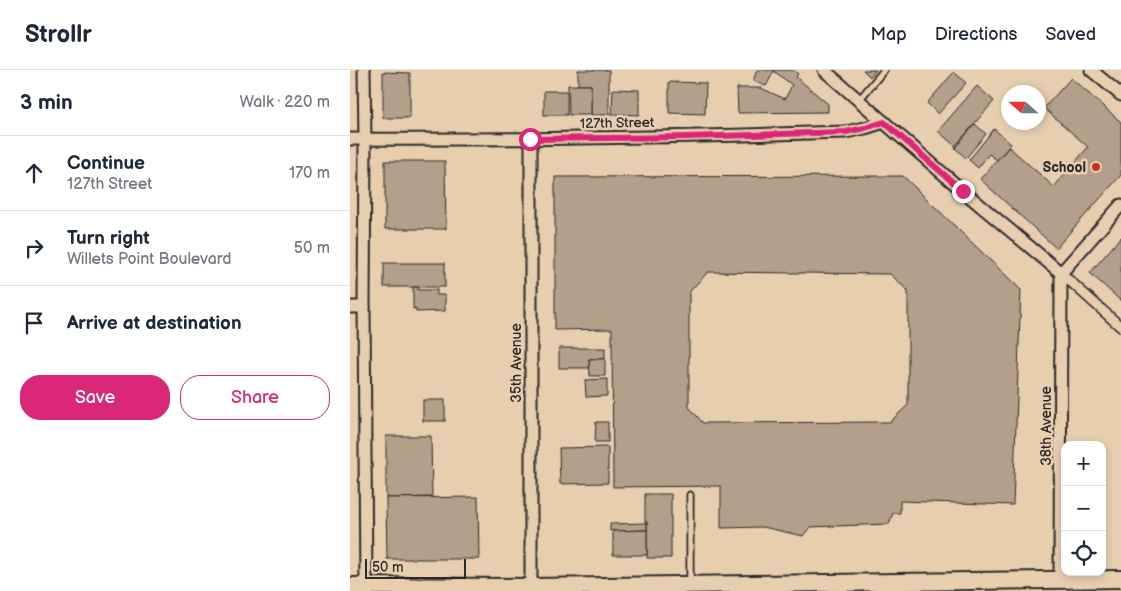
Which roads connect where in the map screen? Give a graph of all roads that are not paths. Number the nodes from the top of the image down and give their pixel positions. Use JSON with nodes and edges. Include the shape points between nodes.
{"nodes":[{"id":1,"x":364,"y":70,"type":"edge"},
{"id":2,"x":824,"y":70,"type":"edge"},
{"id":3,"x":884,"y":70,"type":"edge"},
{"id":4,"x":1090,"y":70,"type":"edge"},
{"id":5,"x":1121,"y":96,"type":"edge"},
{"id":6,"x":859,"y":100,"type":"junction"},
{"id":7,"x":884,"y":122,"type":"junction"},
{"id":8,"x":350,"y":139,"type":"edge"},
{"id":9,"x":365,"y":139,"type":"junction"},
{"id":10,"x":530,"y":139,"type":"junction"},
{"id":11,"x":1121,"y":205,"type":"edge"},
{"id":12,"x":1062,"y":273,"type":"junction"},
{"id":13,"x":350,"y":307,"type":"edge"},
{"id":14,"x":364,"y":307,"type":"junction"},
{"id":15,"x":1121,"y":327,"type":"edge"},
{"id":16,"x":690,"y":494,"type":"dead end"},
{"id":17,"x":1060,"y":579,"type":"junction"},
{"id":18,"x":1121,"y":579,"type":"edge"},
{"id":19,"x":690,"y":585,"type":"junction"},
{"id":20,"x":531,"y":587,"type":"junction"},
{"id":21,"x":627,"y":588,"type":"edge"},
{"id":22,"x":361,"y":589,"type":"edge"}],
"edges":[{"from":1,"to":9,"type":"street"},
{"from":2,"to":6,"type":"street"},
{"from":3,"to":6,"type":"lane"},
{"from":4,"to":5,"type":"street"},
{"from":6,"to":7,"type":"street"},
{"from":7,"to":10,"type":"street","name":"127th Street","via":[[846,132]]},
{"from":7,"to":12,"type":"street"},
{"from":8,"to":9,"type":"street","name":"127th Street"},
{"from":9,"to":10,"type":"street","name":"127th Street"},
{"from":9,"to":14,"type":"street"},
{"from":10,"to":20,"type":"street","name":"35th Avenue"},
{"from":11,"to":12,"type":"street"},
{"from":12,"to":15,"type":"street"},
{"from":12,"to":17,"type":"street","name":"38th Avenue"},
{"from":13,"to":14,"type":"street"},
{"from":14,"to":22,"type":"street"},
{"from":16,"to":19,"type":"lane"},
{"from":17,"to":18,"type":"main road"},
{"from":17,"to":19,"type":"main road"},
{"from":19,"to":21,"type":"main road"},
{"from":20,"to":21,"type":"main road"},
{"from":20,"to":22,"type":"main road"}]}
